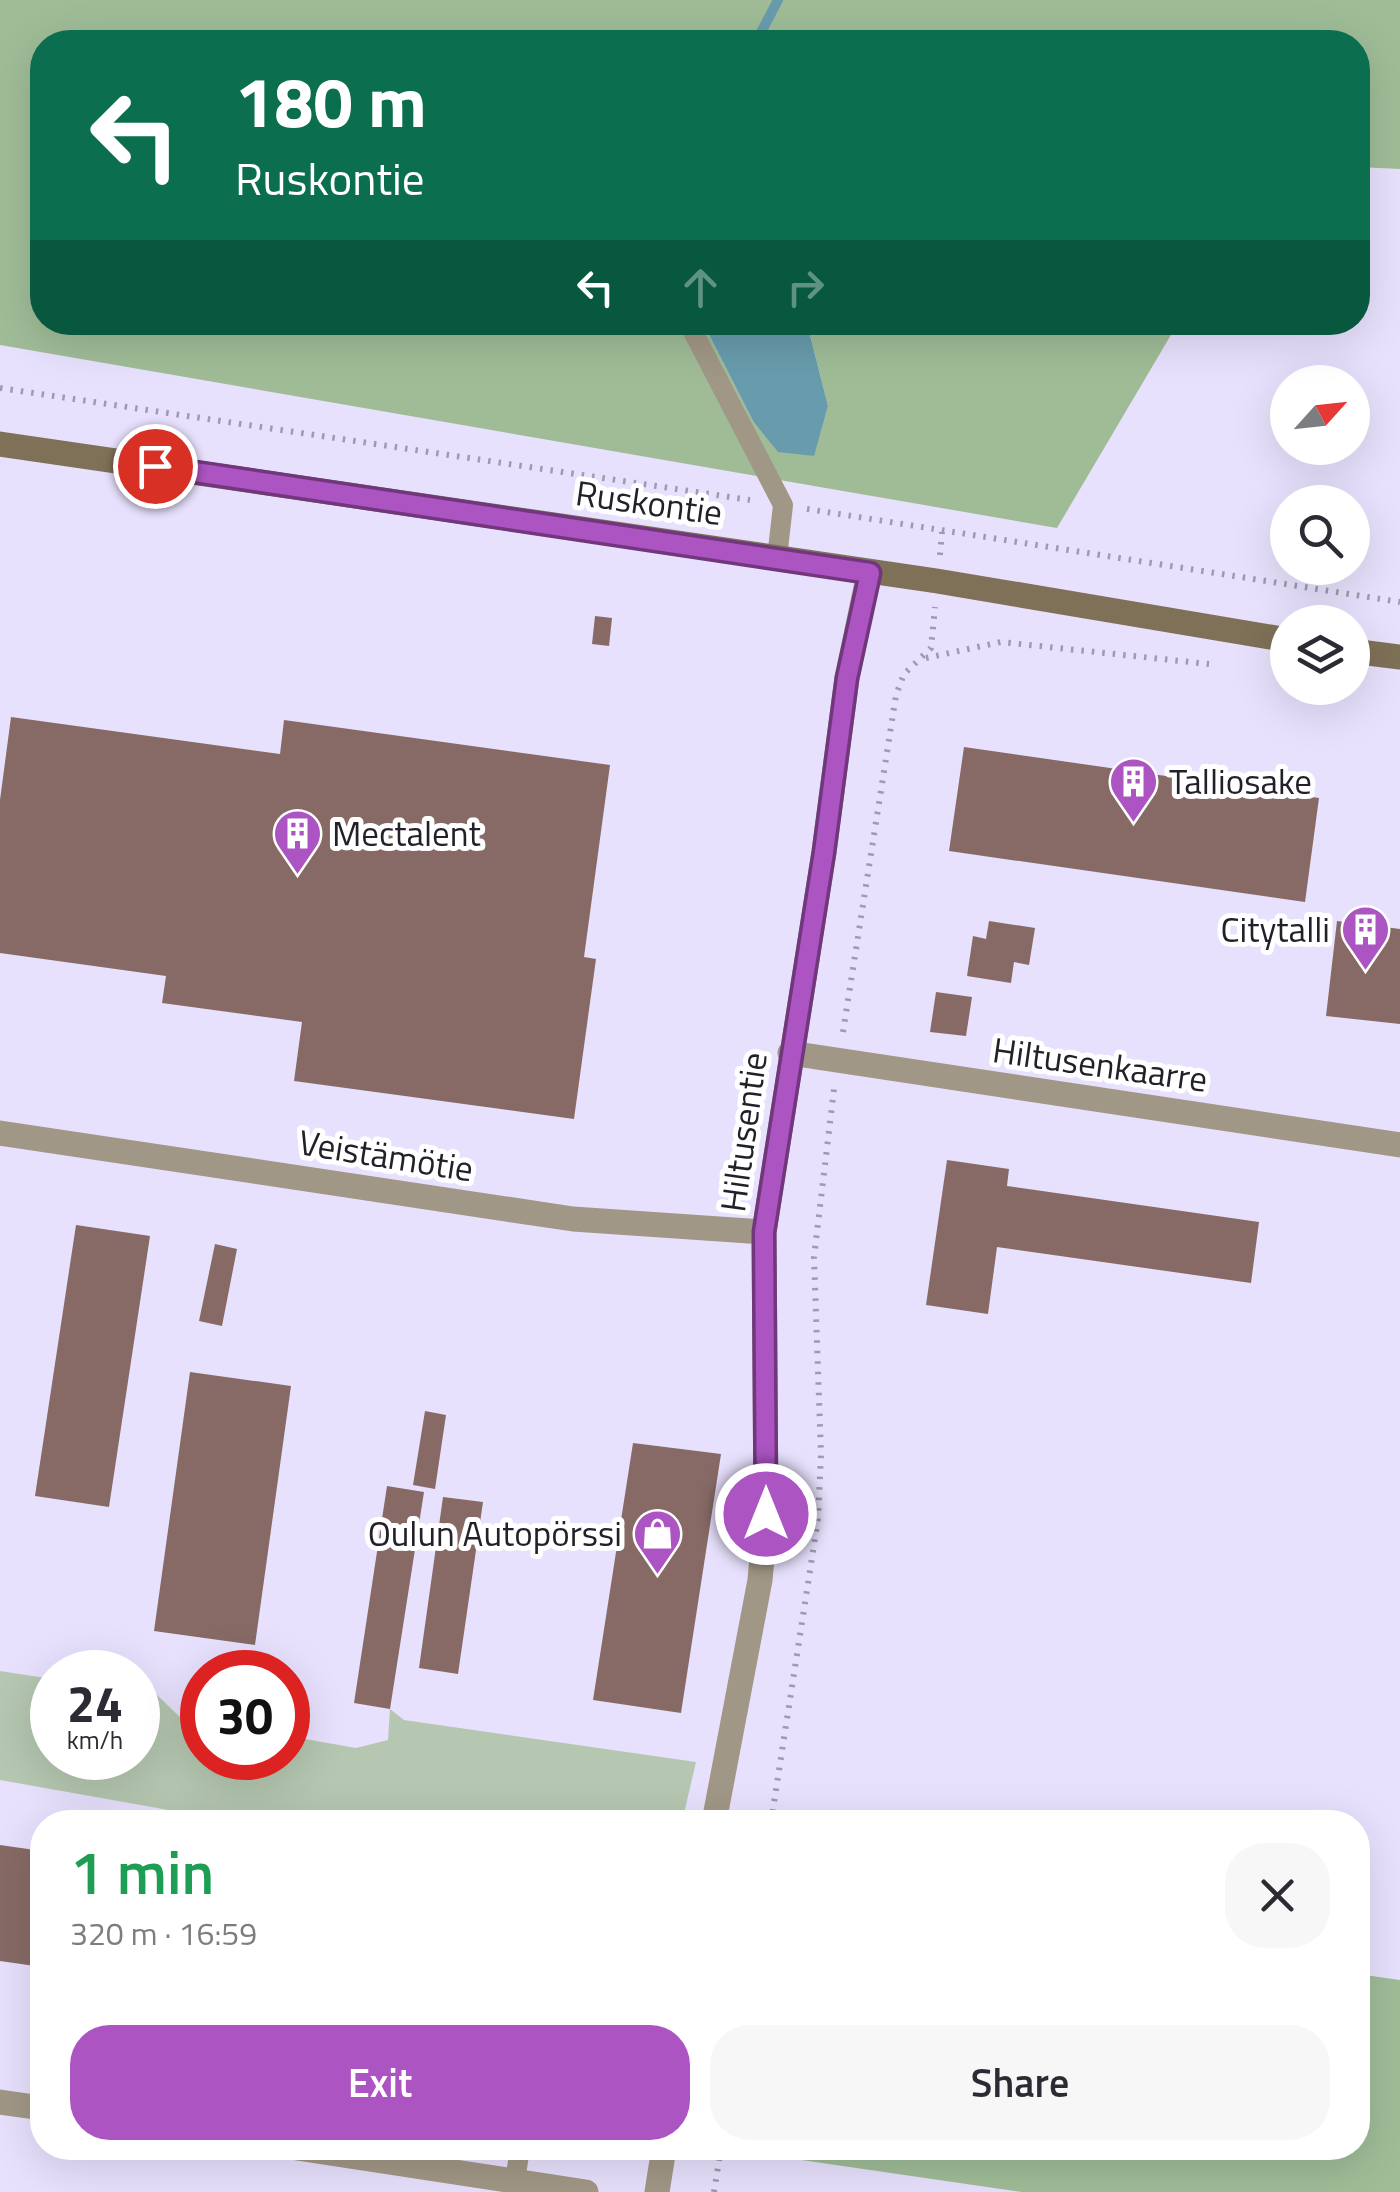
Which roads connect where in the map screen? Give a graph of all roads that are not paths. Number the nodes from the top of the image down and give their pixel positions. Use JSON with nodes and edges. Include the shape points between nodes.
{"nodes":[{"id":1,"x":695,"y":335,"type":"edge"},
{"id":2,"x":0,"y":444,"type":"edge"},
{"id":3,"x":778,"y":558,"type":"junction"},
{"id":4,"x":870,"y":573,"type":"junction"},
{"id":5,"x":1270,"y":637,"type":"edge"},
{"id":6,"x":1370,"y":654,"type":"edge"},
{"id":7,"x":1400,"y":658,"type":"edge"},
{"id":8,"x":790,"y":1053,"type":"junction"},
{"id":9,"x":0,"y":1133,"type":"edge"},
{"id":10,"x":1400,"y":1145,"type":"edge"},
{"id":11,"x":764,"y":1232,"type":"junction"},
{"id":12,"x":716,"y":1810,"type":"edge"},
{"id":13,"x":0,"y":2102,"type":"edge"},
{"id":14,"x":30,"y":2106,"type":"edge"},
{"id":15,"x":376,"y":2160,"type":"edge"},
{"id":16,"x":518,"y":2160,"type":"edge"},
{"id":17,"x":662,"y":2160,"type":"edge"},
{"id":18,"x":515,"y":2181,"type":"junction"},
{"id":19,"x":586,"y":2192,"type":"edge"},
{"id":20,"x":657,"y":2192,"type":"edge"}],
"edges":[{"from":1,"to":3,"type":"lane","via":[[783,504]]},
{"from":2,"to":3,"type":"main road","name":"Ruskontie"},
{"from":3,"to":4,"type":"main road","name":"Ruskontie"},
{"from":4,"to":5,"type":"main road","name":"Ruskontie"},
{"from":4,"to":8,"type":"street","name":"Hiltusentie","via":[[847,678]]},
{"from":6,"to":7,"type":"main road"},
{"from":8,"to":10,"type":"street","name":"Hiltusenkaarre"},
{"from":8,"to":11,"type":"street","name":"Hiltusentie"},
{"from":9,"to":11,"type":"street","name":"Veistämötie","via":[[573,1219]]},
{"from":11,"to":12,"type":"street","name":"Hiltusentie","via":[[766,1514],[760,1580]]},
{"from":13,"to":14,"type":"street"},
{"from":15,"to":18,"type":"street"},
{"from":16,"to":18,"type":"lane"},
{"from":17,"to":20,"type":"street"},
{"from":18,"to":19,"type":"street"}]}
